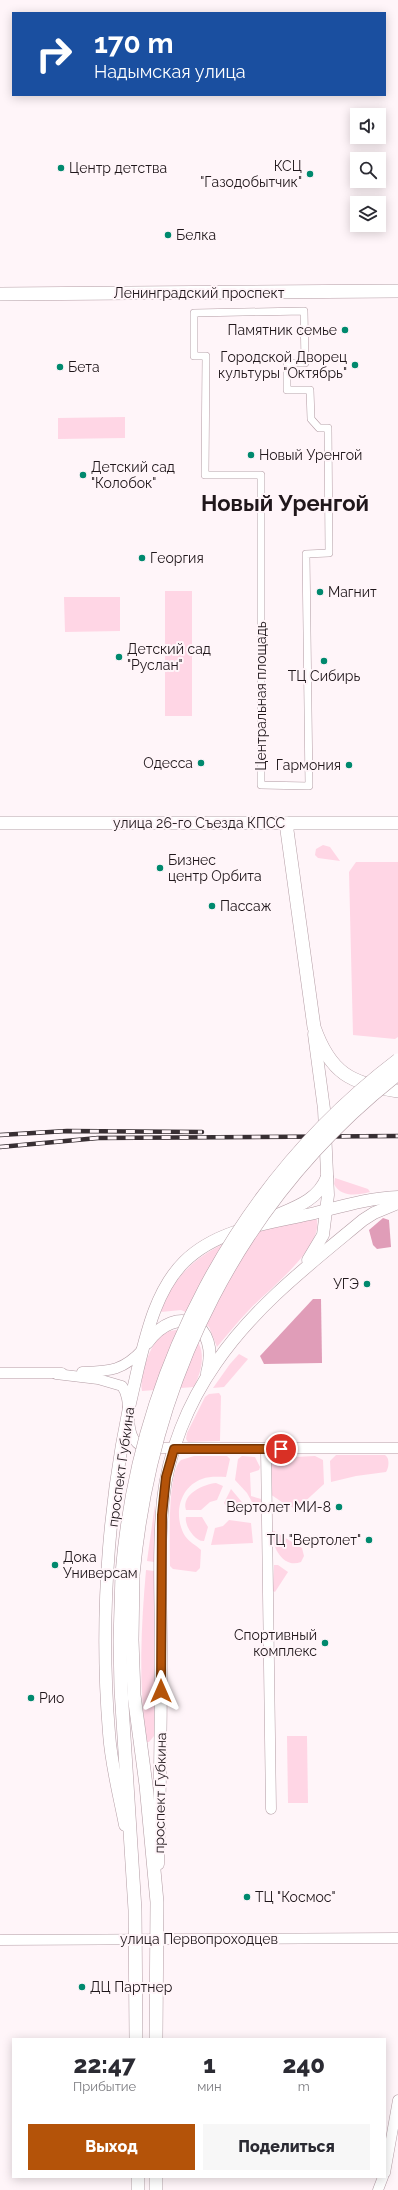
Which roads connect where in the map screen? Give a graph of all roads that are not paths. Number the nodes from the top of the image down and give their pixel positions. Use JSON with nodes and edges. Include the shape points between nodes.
{"nodes":[{"id":1,"x":398,"y":292,"type":"edge"},
{"id":2,"x":0,"y":294,"type":"edge"},
{"id":3,"x":305,"y":363,"type":"joint"},
{"id":4,"x":0,"y":823,"type":"edge"},
{"id":5,"x":286,"y":823,"type":"junction"},
{"id":6,"x":398,"y":823,"type":"edge"},
{"id":7,"x":314,"y":1027,"type":"junction"},
{"id":8,"x":398,"y":1060,"type":"edge"},
{"id":9,"x":398,"y":1074,"type":"edge"},
{"id":10,"x":398,"y":1091,"type":"edge"},
{"id":11,"x":328,"y":1176,"type":"junction"},
{"id":12,"x":398,"y":1197,"type":"edge"},
{"id":13,"x":398,"y":1203,"type":"edge"},
{"id":14,"x":328,"y":1210,"type":"junction"},
{"id":15,"x":240,"y":1230,"type":"junction"},
{"id":16,"x":294,"y":1276,"type":"junction"},
{"id":17,"x":143,"y":1349,"type":"junction"},
{"id":18,"x":0,"y":1373,"type":"edge"},
{"id":19,"x":56,"y":1374,"type":"junction"},
{"id":20,"x":204,"y":1382,"type":"junction"},
{"id":21,"x":129,"y":1410,"type":"junction"},
{"id":22,"x":398,"y":1448,"type":"edge"},
{"id":23,"x":174,"y":1449,"type":"junction"},
{"id":24,"x":266,"y":1449,"type":"junction"},
{"id":25,"x":127,"y":1575,"type":"junction"},
{"id":26,"x":272,"y":1809,"type":"dead end"},
{"id":27,"x":132,"y":1860,"type":"junction"},
{"id":28,"x":157,"y":1902,"type":"junction"},
{"id":29,"x":398,"y":1938,"type":"edge"},
{"id":30,"x":0,"y":1940,"type":"edge"},
{"id":31,"x":135,"y":1940,"type":"junction"},
{"id":32,"x":156,"y":1940,"type":"junction"},
{"id":33,"x":136,"y":2038,"type":"edge"},
{"id":34,"x":156,"y":2038,"type":"edge"},
{"id":35,"x":398,"y":2100,"type":"edge"},
{"id":36,"x":386,"y":2167,"type":"edge"},
{"id":37,"x":138,"y":2178,"type":"edge"},
{"id":38,"x":156,"y":2178,"type":"edge"},
{"id":39,"x":383,"y":2178,"type":"edge"},
{"id":40,"x":138,"y":2190,"type":"edge"},
{"id":41,"x":156,"y":2190,"type":"edge"},
{"id":42,"x":378,"y":2190,"type":"edge"}],
"edges":[{"from":1,"to":2,"type":"main road","name":"Ленинградский проспект"},
{"from":3,"to":3,"type":"street","name":"Центральная площадь","via":[[287,363],[287,390],[310,390],[311,419],[319,428],[328,428],[329,553],[306,554],[309,786],[261,785],[261,475],[205,475],[206,356],[194,356],[194,313],[304,311]]},
{"from":4,"to":5,"type":"main road","name":"улица 26-го Съезда КПСС"},
{"from":5,"to":6,"type":"main road","name":"улица 26-го Съезда КПСС"},
{"from":5,"to":7,"type":"main road"},
{"from":7,"to":10,"type":"main road","via":[[322,1049],[336,1068],[369,1085]]},
{"from":7,"to":11,"type":"street","via":[[324,1109]]},
{"from":8,"to":25,"type":"main road","bridge":true,"via":[[335,1114],[288,1166],[241,1226],[202,1290],[172,1356],[148,1425],[131,1502]]},
{"from":9,"to":25,"type":"main road","bridge":true,"via":[[338,1128],[293,1177],[251,1232],[213,1295],[183,1361],[160,1428],[144,1490]]},
{"from":11,"to":14,"type":"street"},
{"from":11,"to":15,"type":"street","via":[[324,1186],[311,1199]]},
{"from":12,"to":14,"type":"street","name":"проспект Губкина","via":[[370,1199]]},
{"from":13,"to":16,"type":"street","via":[[374,1212]]},
{"from":14,"to":15,"type":"street","name":"проспект Губкина"},
{"from":14,"to":16,"type":"street","via":[[319,1245]]},
{"from":15,"to":17,"type":"street","name":"проспект Губкина","via":[[216,1239],[194,1252],[184,1262],[162,1294]]},
{"from":16,"to":20,"type":"street","name":"проспект Губкина","via":[[242,1331]]},
{"from":17,"to":19,"type":"street","via":[[130,1362],[112,1370]]},
{"from":17,"to":20,"type":"street","via":[[163,1326],[178,1321],[194,1324],[203,1330],[210,1350]]},
{"from":17,"to":21,"type":"street","name":"проспект Губкина"},
{"from":18,"to":19,"type":"street"},
{"from":19,"to":21,"type":"street","via":[[116,1383],[125,1390]]},
{"from":20,"to":23,"type":"street","name":"проспект Губкина","via":[[184,1421]]},
{"from":21,"to":23,"type":"street","via":[[132,1437],[137,1444],[145,1448]]},
{"from":21,"to":27,"type":"street","name":"проспект Губкина","via":[[121,1451],[109,1561],[105,1650],[111,1752]]},
{"from":22,"to":24,"type":"street"},
{"from":23,"to":24,"type":"street"},
{"from":23,"to":28,"type":"street","name":"проспект Губкина","via":[[166,1477],[162,1515],[162,1732]]},
{"from":24,"to":26,"type":"street"},
{"from":25,"to":27,"type":"main road","name":"проспект Губкина","via":[[120,1640]]},
{"from":25,"to":28,"type":"main road","via":[[134,1696],[146,1785]]},
{"from":27,"to":31,"type":"main road","name":"проспект Губкина"},
{"from":28,"to":32,"type":"main road","name":"проспект Губкина"},
{"from":29,"to":32,"type":"street","name":"улица Первопроходцев"},
{"from":30,"to":31,"type":"street","name":"улица Первопроходцев"},
{"from":31,"to":32,"type":"street","name":"улица Первопроходцев"},
{"from":31,"to":33,"type":"main road","name":"проспект Губкина"},
{"from":32,"to":34,"type":"main road","name":"проспект Губкина"},
{"from":35,"to":36,"type":"street"},
{"from":37,"to":40,"type":"main road"},
{"from":38,"to":41,"type":"main road"},
{"from":39,"to":42,"type":"street"}]}
